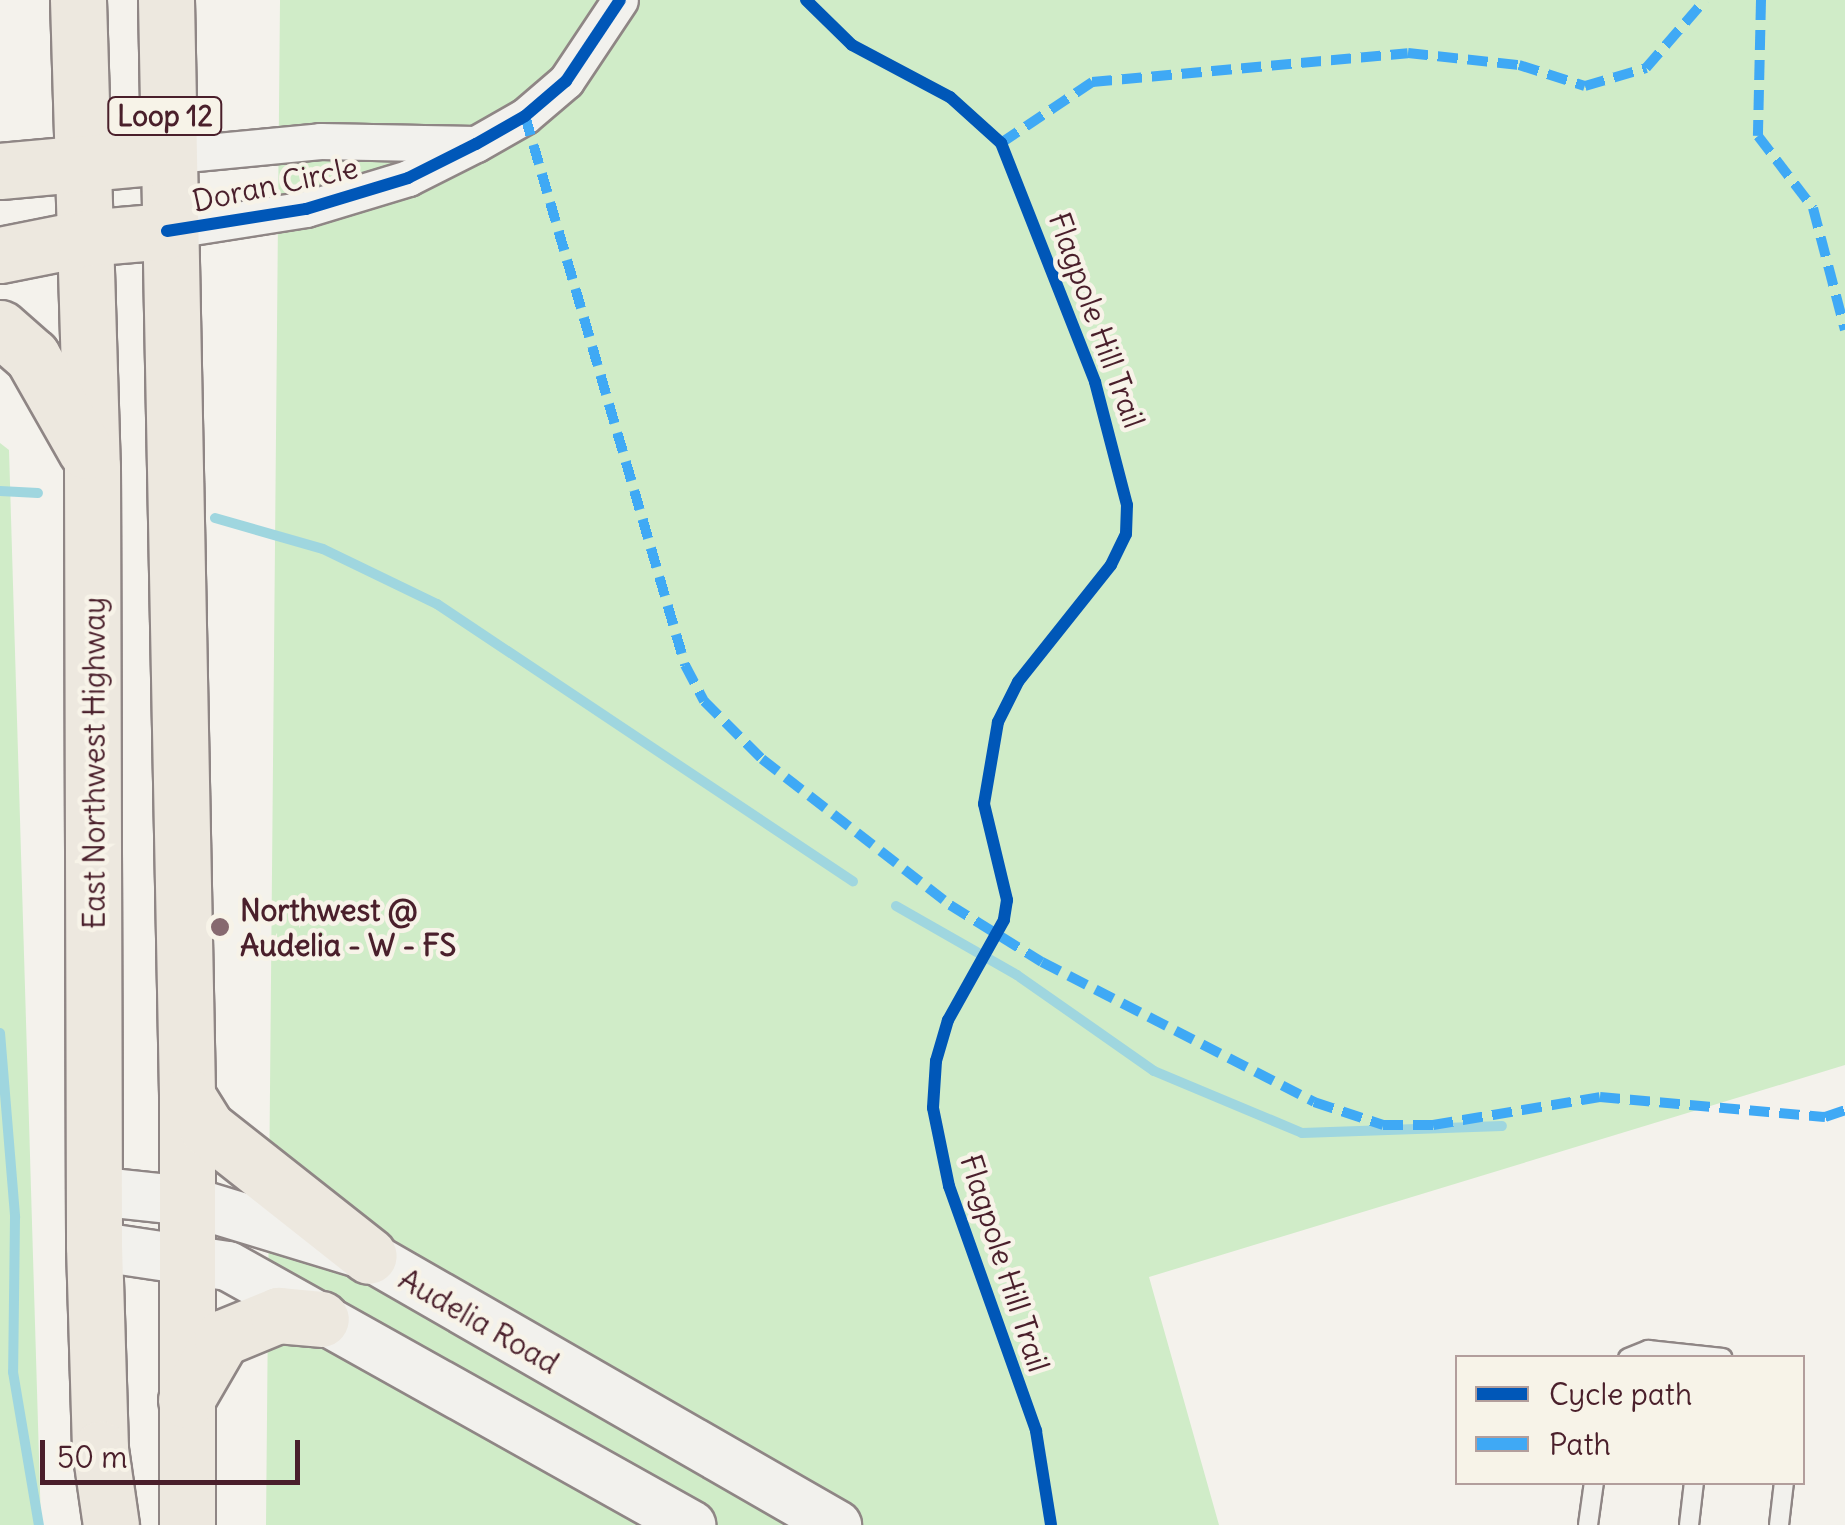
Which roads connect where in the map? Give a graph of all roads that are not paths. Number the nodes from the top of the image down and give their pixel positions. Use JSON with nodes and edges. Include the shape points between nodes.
{"nodes":[{"id":1,"x":78,"y":0,"type":"edge"},
{"id":2,"x":166,"y":0,"type":"edge"},
{"id":3,"x":620,"y":0,"type":"edge"},
{"id":4,"x":476,"y":144,"type":"junction"},
{"id":5,"x":165,"y":156,"type":"junction"},
{"id":6,"x":79,"y":163,"type":"junction"},
{"id":7,"x":0,"y":171,"type":"edge"},
{"id":8,"x":166,"y":231,"type":"junction"},
{"id":9,"x":85,"y":238,"type":"junction"},
{"id":10,"x":0,"y":255,"type":"edge"},
{"id":11,"x":0,"y":328,"type":"edge"},
{"id":12,"x":92,"y":466,"type":"junction"},
{"id":13,"x":187,"y":1096,"type":"junction"},
{"id":14,"x":94,"y":1191,"type":"junction"},
{"id":15,"x":188,"y":1201,"type":"junction"},
{"id":16,"x":94,"y":1246,"type":"junction"},
{"id":17,"x":189,"y":1256,"type":"junction"},
{"id":18,"x":369,"y":1256,"type":"junction"},
{"id":19,"x":322,"y":1319,"type":"junction"},
{"id":20,"x":1636,"y":1355,"type":"edge"},
{"id":21,"x":1695,"y":1355,"type":"edge"},
{"id":22,"x":184,"y":1402,"type":"junction"},
{"id":23,"x":1594,"y":1485,"type":"edge"},
{"id":24,"x":1694,"y":1485,"type":"edge"},
{"id":25,"x":1784,"y":1485,"type":"edge"},
{"id":26,"x":111,"y":1525,"type":"edge"},
{"id":27,"x":187,"y":1525,"type":"edge"},
{"id":28,"x":691,"y":1525,"type":"edge"},
{"id":29,"x":837,"y":1525,"type":"edge"},
{"id":30,"x":1588,"y":1525,"type":"edge"},
{"id":31,"x":1689,"y":1525,"type":"edge"},
{"id":32,"x":1779,"y":1525,"type":"edge"}],
"edges":[{"from":1,"to":6,"type":"main road","name":"East Northwest Highway"},
{"from":2,"to":5,"type":"main road","number":"Loop 12"},
{"from":3,"to":4,"type":"street","name":"Doran Circle","via":[[566,80]]},
{"from":4,"to":5,"type":"street","name":"Doran Circle","via":[[339,140]]},
{"from":4,"to":8,"type":"street","name":"Doran Circle","via":[[408,178],[306,209]]},
{"from":5,"to":6,"type":"main road"},
{"from":5,"to":8,"type":"main road","number":"Loop 12"},
{"from":6,"to":7,"type":"main road"},
{"from":6,"to":9,"type":"main road","name":"East Northwest Highway"},
{"from":8,"to":9,"type":"main road"},
{"from":8,"to":13,"type":"main road"},
{"from":9,"to":10,"type":"main road"},
{"from":9,"to":12,"type":"main road","name":"East Northwest Highway"},
{"from":11,"to":12,"type":"main road","via":[[32,356]]},
{"from":12,"to":14,"type":"main road","name":"East Northwest Highway"},
{"from":13,"to":15,"type":"main road"},
{"from":13,"to":18,"type":"main road","via":[[206,1128]]},
{"from":14,"to":15,"type":"main road","name":"Audelia Road"},
{"from":14,"to":16,"type":"main road","name":"East Northwest Highway"},
{"from":15,"to":17,"type":"main road"},
{"from":15,"to":18,"type":"main road","name":"Audelia Road"},
{"from":16,"to":17,"type":"main road"},
{"from":16,"to":26,"type":"main road","name":"East Northwest Highway","via":[[100,1449]]},
{"from":17,"to":19,"type":"main road","via":[[228,1266]]},
{"from":17,"to":22,"type":"main road"},
{"from":18,"to":29,"type":"main road","name":"Audelia Road"},
{"from":19,"to":22,"type":"main road","via":[[278,1315],[222,1338]]},
{"from":19,"to":28,"type":"main road"},
{"from":20,"to":21,"type":"lane"},
{"from":22,"to":27,"type":"main road"},
{"from":23,"to":30,"type":"lane"},
{"from":24,"to":31,"type":"lane"},
{"from":25,"to":32,"type":"lane"}]}
